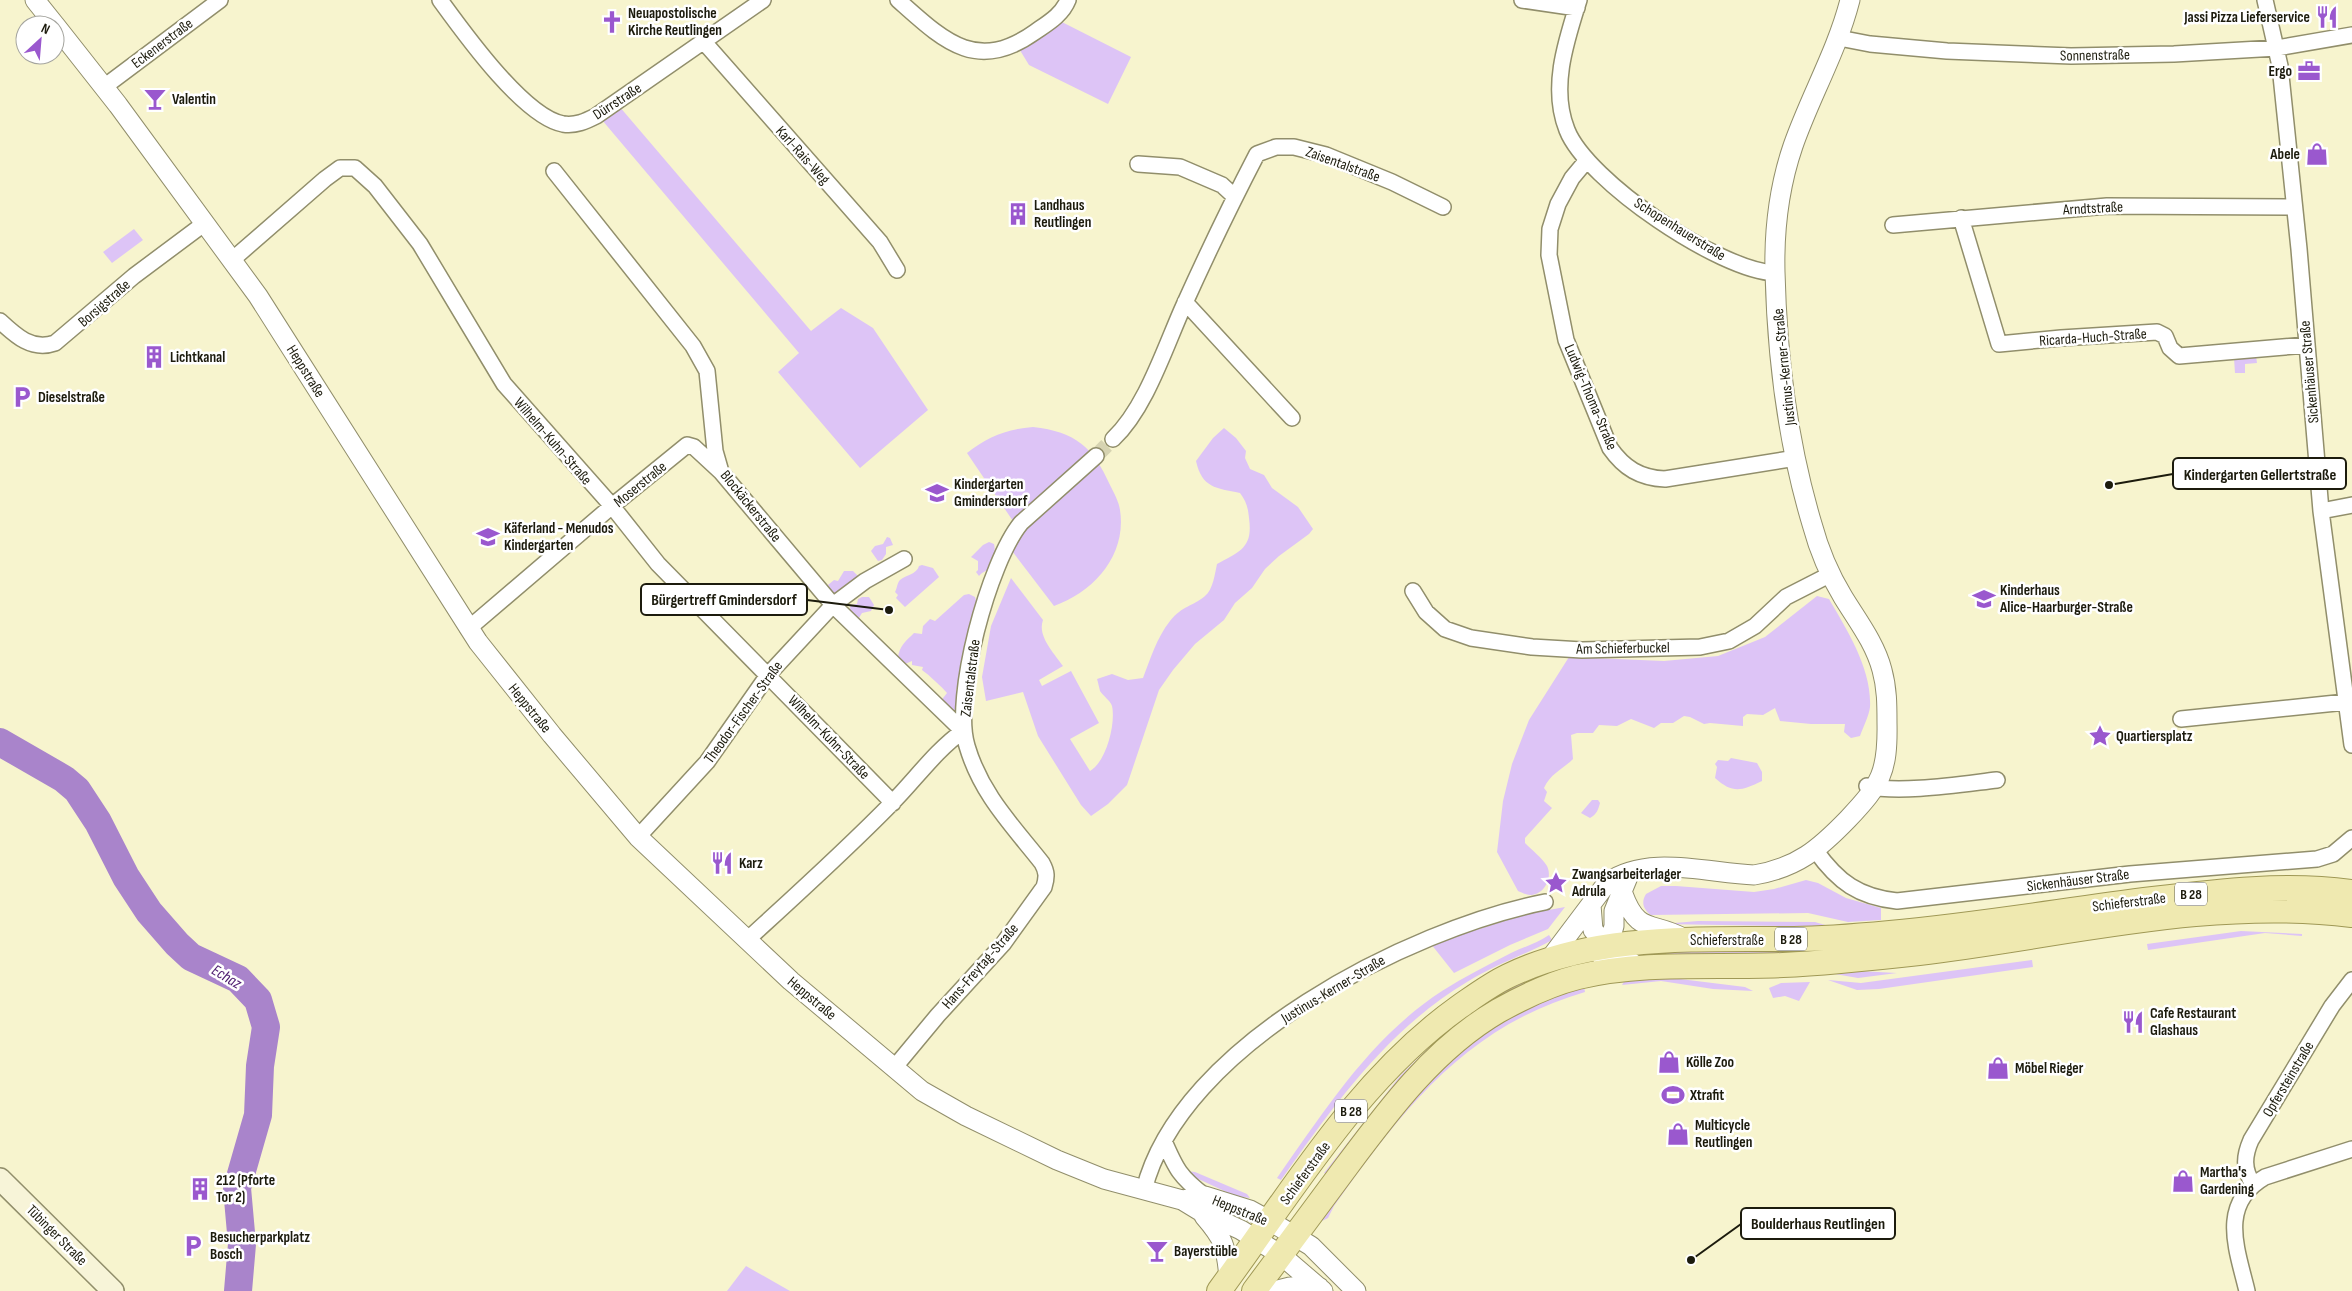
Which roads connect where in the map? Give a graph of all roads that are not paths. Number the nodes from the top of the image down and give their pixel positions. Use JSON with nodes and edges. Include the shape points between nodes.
{"nodes":[{"id":1,"x":35,"y":0,"type":"edge"},
{"id":2,"x":220,"y":0,"type":"edge"},
{"id":3,"x":440,"y":0,"type":"edge"},
{"id":4,"x":763,"y":0,"type":"edge"},
{"id":5,"x":898,"y":0,"type":"edge"},
{"id":6,"x":1068,"y":0,"type":"edge"},
{"id":7,"x":1522,"y":0,"type":"edge"},
{"id":8,"x":1850,"y":0,"type":"edge"},
{"id":9,"x":2265,"y":0,"type":"edge"},
{"id":10,"x":1578,"y":4,"type":"edge"},
{"id":11,"x":47,"y":15,"type":"edge"},
{"id":12,"x":2352,"y":35,"type":"edge"},
{"id":13,"x":65,"y":38,"type":"edge"},
{"id":14,"x":1838,"y":38,"type":"junction"},
{"id":15,"x":704,"y":42,"type":"junction"},
{"id":16,"x":2277,"y":48,"type":"junction"},
{"id":17,"x":104,"y":87,"type":"junction"},
{"id":18,"x":1587,"y":160,"type":"junction"},
{"id":19,"x":1138,"y":164,"type":"dead end"},
{"id":20,"x":554,"y":171,"type":"dead end"},
{"id":21,"x":1235,"y":197,"type":"junction"},
{"id":22,"x":1443,"y":207,"type":"dead end"},
{"id":23,"x":2294,"y":207,"type":"junction"},
{"id":24,"x":1961,"y":218,"type":"junction"},
{"id":25,"x":205,"y":223,"type":"junction"},
{"id":26,"x":1893,"y":225,"type":"dead end"},
{"id":27,"x":232,"y":260,"type":"junction"},
{"id":28,"x":897,"y":270,"type":"dead end"},
{"id":29,"x":1775,"y":273,"type":"junction"},
{"id":30,"x":1185,"y":302,"type":"junction"},
{"id":31,"x":0,"y":321,"type":"edge"},
{"id":32,"x":2307,"y":345,"type":"junction"},
{"id":33,"x":1292,"y":418,"type":"dead end"},
{"id":34,"x":1113,"y":439,"type":"tunnel mouth"},
{"id":35,"x":1096,"y":456,"type":"tunnel mouth"},
{"id":36,"x":1796,"y":458,"type":"junction"},
{"id":37,"x":721,"y":472,"type":"junction"},
{"id":38,"x":2352,"y":505,"type":"edge"},
{"id":39,"x":612,"y":506,"type":"junction"},
{"id":40,"x":2321,"y":511,"type":"junction"},
{"id":41,"x":904,"y":559,"type":"dead end"},
{"id":42,"x":1831,"y":574,"type":"junction"},
{"id":43,"x":1413,"y":591,"type":"dead end"},
{"id":44,"x":833,"y":605,"type":"junction"},
{"id":45,"x":468,"y":629,"type":"junction"},
{"id":46,"x":768,"y":675,"type":"junction"},
{"id":47,"x":2346,"y":702,"type":"junction"},
{"id":48,"x":2181,"y":719,"type":"dead end"},
{"id":49,"x":963,"y":731,"type":"junction"},
{"id":50,"x":2352,"y":745,"type":"edge"},
{"id":51,"x":1997,"y":780,"type":"dead end"},
{"id":52,"x":1870,"y":786,"type":"junction"},
{"id":53,"x":893,"y":803,"type":"junction"},
{"id":54,"x":638,"y":837,"type":"junction"},
{"id":55,"x":2352,"y":838,"type":"edge"},
{"id":56,"x":1816,"y":851,"type":"junction"},
{"id":57,"x":1630,"y":872,"type":"junction"},
{"id":58,"x":2352,"y":892,"type":"edge"},
{"id":59,"x":1623,"y":894,"type":"junction"},
{"id":60,"x":1545,"y":902,"type":"dead end"},
{"id":61,"x":1591,"y":905,"type":"junction"},
{"id":62,"x":2230,"y":911,"type":"junction"},
{"id":63,"x":2352,"y":915,"type":"edge"},
{"id":64,"x":2352,"y":930,"type":"edge"},
{"id":65,"x":747,"y":940,"type":"junction"},
{"id":66,"x":1687,"y":940,"type":"junction"},
{"id":67,"x":1608,"y":947,"type":"junction"},
{"id":68,"x":1549,"y":960,"type":"junction"},
{"id":69,"x":1641,"y":969,"type":"junction"},
{"id":70,"x":1586,"y":975,"type":"junction"},
{"id":71,"x":2352,"y":980,"type":"edge"},
{"id":72,"x":894,"y":1068,"type":"junction"},
{"id":73,"x":1164,"y":1141,"type":"junction"},
{"id":74,"x":2352,"y":1149,"type":"edge"},
{"id":75,"x":1307,"y":1170,"type":"junction"},
{"id":76,"x":0,"y":1179,"type":"edge"},
{"id":77,"x":2253,"y":1184,"type":"junction"},
{"id":78,"x":1330,"y":1188,"type":"junction"},
{"id":79,"x":1144,"y":1190,"type":"junction"},
{"id":80,"x":1202,"y":1204,"type":"junction"},
{"id":81,"x":1270,"y":1221,"type":"junction"},
{"id":82,"x":1296,"y":1236,"type":"junction"},
{"id":83,"x":1257,"y":1240,"type":"junction"},
{"id":84,"x":1281,"y":1255,"type":"junction"},
{"id":85,"x":1332,"y":1266,"type":"junction"},
{"id":86,"x":1224,"y":1284,"type":"edge"},
{"id":87,"x":1321,"y":1289,"type":"edge"},
{"id":88,"x":113,"y":1291,"type":"edge"},
{"id":89,"x":1254,"y":1291,"type":"edge"},
{"id":90,"x":1274,"y":1291,"type":"edge"},
{"id":91,"x":1356,"y":1291,"type":"edge"},
{"id":92,"x":2247,"y":1291,"type":"edge"}],
"edges":[{"from":1,"to":11,"type":"street","name":"Heppstraße"},
{"from":2,"to":17,"type":"street","name":"Eckenerstraße"},
{"from":3,"to":15,"type":"street","name":"Dürrstraße","via":[[475,47],[518,93],[540,113],[566,124],[580,123],[596,116]]},
{"from":4,"to":15,"type":"street","name":"Dürrstraße"},
{"from":5,"to":6,"type":"street","via":[[940,37],[967,49],[992,52],[1017,45],[1055,18]]},
{"from":7,"to":10,"type":"street"},
{"from":8,"to":14,"type":"street","name":"Justinus-Kerner-Straße"},
{"from":9,"to":16,"type":"street","name":"Sickenhäuser Straße"},
{"from":10,"to":18,"type":"street","name":"Schopenhauerstraße","via":[[1562,60],[1560,92],[1567,130]]},
{"from":12,"to":16,"type":"street","name":"Sonnenstraße"},
{"from":13,"to":17,"type":"street","name":"Heppstraße"},
{"from":14,"to":16,"type":"street","name":"Sonnenstraße","via":[[1947,51],[2071,56]]},
{"from":14,"to":29,"type":"street","name":"Justinus-Kerner-Straße","via":[[1788,162],[1777,219]]},
{"from":15,"to":28,"type":"street","name":"Karl-Rais-Weg","via":[[880,242]]},
{"from":16,"to":23,"type":"street","name":"Sickenhäuser Straße"},
{"from":17,"to":25,"type":"street","name":"Heppstraße"},
{"from":18,"to":29,"type":"street","name":"Schopenhauerstraße","via":[[1640,207],[1696,243],[1720,257],[1762,272]]},
{"from":18,"to":36,"type":"street","name":"Ludwig-Thoma-Straße","via":[[1572,178],[1558,204],[1550,229],[1549,255],[1566,340],[1610,448],[1620,462],[1649,478]]},
{"from":19,"to":21,"type":"street","via":[[1180,167],[1222,185]]},
{"from":20,"to":37,"type":"street","name":"Blockäckerstraße","via":[[697,354],[706,371],[715,452]]},
{"from":21,"to":22,"type":"street","name":"Zaisentalstraße","via":[[1257,154],[1276,147],[1294,147],[1326,155],[1384,178]]},
{"from":21,"to":30,"type":"street","name":"Zaisentalstraße"},
{"from":23,"to":24,"type":"street","name":"Arndtstraße","via":[[2108,206]]},
{"from":23,"to":32,"type":"street","name":"Sickenhäuser Straße"},
{"from":24,"to":26,"type":"street","name":"Arndtstraße"},
{"from":24,"to":32,"type":"street","name":"Ricarda-Huch-Straße","via":[[1999,344],[2157,332],[2165,336],[2170,348],[2179,356]]},
{"from":25,"to":27,"type":"street","name":"Heppstraße"},
{"from":25,"to":31,"type":"street","name":"Borsigstraße","via":[[134,276],[56,343],[46,346],[27,342]]},
{"from":27,"to":39,"type":"street","name":"Wilhelm-Kuhn-Straße","via":[[325,179],[340,168],[355,168],[375,186],[420,244],[504,384]]},
{"from":27,"to":45,"type":"street","name":"Heppstraße","via":[[258,296]]},
{"from":29,"to":36,"type":"street","name":"Justinus-Kerner-Straße","via":[[1781,366]]},
{"from":30,"to":33,"type":"street"},
{"from":30,"to":34,"type":"street","name":"Zaisentalstraße","via":[[1136,412]]},
{"from":32,"to":40,"type":"street","name":"Sickenhäuser Straße"},
{"from":35,"to":49,"type":"street","name":"Zaisentalstraße","via":[[1021,522],[1001,557],[973,638]]},
{"from":36,"to":42,"type":"street","name":"Justinus-Kerner-Straße","via":[[1812,526]]},
{"from":37,"to":39,"type":"street","name":"Moserstraße","via":[[694,447],[687,445]]},
{"from":37,"to":44,"type":"street","name":"Blockäckerstraße"},
{"from":38,"to":40,"type":"street"},
{"from":39,"to":45,"type":"street","name":"Moserstraße"},
{"from":39,"to":46,"type":"street","name":"Wilhelm-Kuhn-Straße","via":[[658,564]]},
{"from":40,"to":47,"type":"street","name":"Sickenhäuser Straße"},
{"from":41,"to":44,"type":"street","name":"Theodor-Fischer-Straße"},
{"from":42,"to":43,"type":"street","name":"Am Schieferbuckel","via":[[1786,597],[1755,626],[1729,641],[1700,647],[1582,650],[1471,638],[1445,629],[1426,612]]},
{"from":42,"to":52,"type":"street","name":"Justinus-Kerner-Straße","via":[[1875,650],[1886,685],[1887,726]]},
{"from":44,"to":46,"type":"street","name":"Theodor-Fischer-Straße"},
{"from":44,"to":49,"type":"street","name":"Blockäckerstraße"},
{"from":45,"to":54,"type":"street","name":"Heppstraße"},
{"from":46,"to":53,"type":"street","name":"Wilhelm-Kuhn-Straße"},
{"from":46,"to":54,"type":"street","name":"Theodor-Fischer-Straße","via":[[707,762]]},
{"from":47,"to":48,"type":"street"},
{"from":47,"to":50,"type":"street","name":"Sickenhäuser Straße"},
{"from":49,"to":53,"type":"street","name":"Zaisentalstraße","via":[[947,743]]},
{"from":49,"to":72,"type":"street","name":"Hans-Freytag-Straße","via":[[987,794],[1042,863],[1047,879],[1003,944]]},
{"from":51,"to":52,"type":"street","via":[[1920,788]]},
{"from":52,"to":56,"type":"street","name":"Justinus-Kerner-Straße","via":[[1854,803],[1849,818]]},
{"from":53,"to":65,"type":"street","name":"Zaisentalstraße"},
{"from":54,"to":65,"type":"street","name":"Heppstraße"},
{"from":55,"to":56,"type":"street","name":"Sickenhäuser Straße","via":[[2333,854],[2317,858],[2130,874],[1897,901],[1878,899],[1852,888]]},
{"from":56,"to":57,"type":"street","name":"Justinus-Kerner-Straße","via":[[1792,864],[1754,875],[1657,867]]},
{"from":57,"to":59,"type":"street"},
{"from":57,"to":61,"type":"street","name":"Justinus-Kerner-Straße","via":[[1606,882]]},
{"from":58,"to":66,"type":"main road","name":"Schieferstraße","number":"B 28","via":[[2301,888],[2227,891],[1895,933],[1799,939]]},
{"from":59,"to":66,"type":"street","via":[[1639,922],[1670,930]]},
{"from":59,"to":67,"type":"street","via":[[1614,911]]},
{"from":60,"to":73,"type":"street","name":"Justinus-Kerner-Straße","via":[[1432,936],[1390,954],[1320,993],[1260,1035],[1224,1067],[1194,1098]]},
{"from":61,"to":67,"type":"street","via":[[1593,930]]},
{"from":61,"to":68,"type":"street","name":"Justinus-Kerner-Straße"},
{"from":62,"to":63,"type":"main road","name":"Schieferstraße","number":"B 28","via":[[2313,910]]},
{"from":62,"to":64,"type":"main road","via":[[2261,922],[2302,923]]},
{"from":62,"to":69,"type":"main road","name":"Schieferstraße","number":"B 28","via":[[2152,919],[1920,953],[1792,964]]},
{"from":65,"to":72,"type":"street","name":"Heppstraße"},
{"from":66,"to":67,"type":"main road","name":"Schieferstraße","number":"B 28"},
{"from":67,"to":68,"type":"main road","name":"Schieferstraße","number":"B 28"},
{"from":67,"to":69,"type":"street"},
{"from":67,"to":70,"type":"street","via":[[1599,963]]},
{"from":68,"to":75,"type":"main road","name":"Schieferstraße","number":"B 28","via":[[1508,976],[1433,1026],[1375,1081]]},
{"from":69,"to":70,"type":"main road","name":"Schieferstraße","number":"B 28"},
{"from":70,"to":78,"type":"main road","name":"Schieferstraße","number":"B 28","via":[[1545,987],[1496,1012],[1470,1030],[1410,1086]]},
{"from":71,"to":77,"type":"street","name":"Opfersteinstraße","via":[[2332,1006],[2251,1140],[2246,1170]]},
{"from":72,"to":79,"type":"street","name":"Heppstraße","via":[[935,1099],[1024,1144],[1089,1173]]},
{"from":73,"to":79,"type":"street","name":"Justinus-Kerner-Straße","via":[[1151,1166]]},
{"from":73,"to":80,"type":"street","via":[[1177,1171]]},
{"from":74,"to":77,"type":"street","via":[[2280,1171]]},
{"from":75,"to":78,"type":"main road"},
{"from":75,"to":81,"type":"main road","name":"Schieferstraße","number":"B 28"},
{"from":76,"to":88,"type":"main road","name":"Tübinger Straße"},
{"from":77,"to":92,"type":"street","via":[[2240,1199],[2234,1231]]},
{"from":78,"to":82,"type":"main road","name":"Schieferstraße","number":"B 28"},
{"from":79,"to":80,"type":"street","name":"Heppstraße"},
{"from":80,"to":81,"type":"street","name":"Heppstraße","via":[[1250,1210]]},
{"from":80,"to":83,"type":"street","name":"Heppstraße"},
{"from":80,"to":86,"type":"street","via":[[1225,1246]]},
{"from":81,"to":82,"type":"street","name":"Heppstraße"},
{"from":81,"to":83,"type":"main road","number":"B 28"},
{"from":82,"to":84,"type":"main road","number":"B 28"},
{"from":82,"to":85,"type":"street","name":"Heppstraße"},
{"from":83,"to":84,"type":"street","name":"Heppstraße"},
{"from":83,"to":86,"type":"main road","number":"B 28"},
{"from":84,"to":87,"type":"street","name":"Heppstraße"},
{"from":84,"to":89,"type":"main road","number":"B 28"},
{"from":85,"to":87,"type":"street","via":[[1320,1279]]},
{"from":85,"to":91,"type":"street","name":"Heppstraße"},
{"from":87,"to":90,"type":"street","via":[[1290,1287]]}]}
